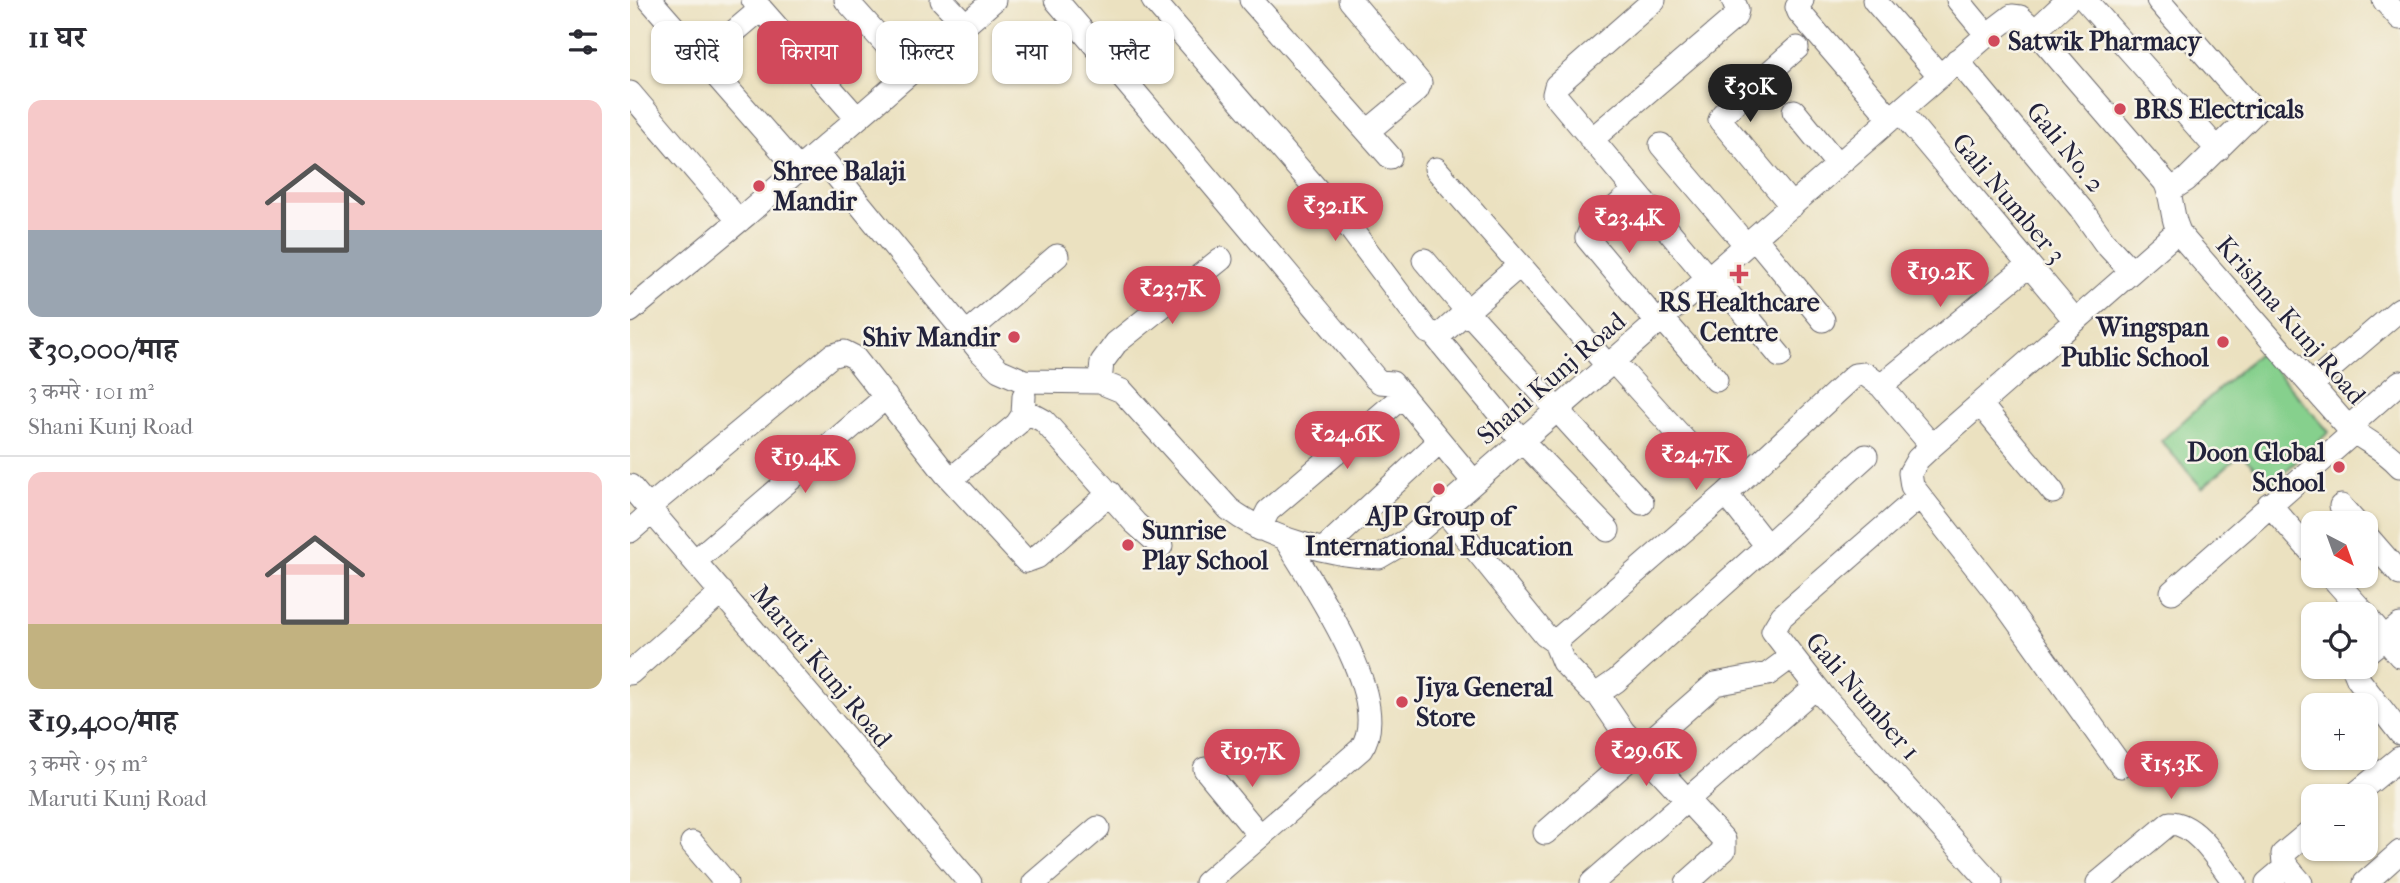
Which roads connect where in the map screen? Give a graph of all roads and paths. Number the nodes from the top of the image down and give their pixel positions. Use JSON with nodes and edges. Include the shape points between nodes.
{"nodes":[{"id":1,"x":650,"y":0,"type":"edge"},
{"id":2,"x":846,"y":0,"type":"edge"},
{"id":3,"x":942,"y":0,"type":"edge"},
{"id":4,"x":994,"y":0,"type":"edge"},
{"id":5,"x":1056,"y":0,"type":"edge"},
{"id":6,"x":1153,"y":0,"type":"edge"},
{"id":7,"x":1251,"y":0,"type":"edge"},
{"id":8,"x":1350,"y":0,"type":"edge"},
{"id":9,"x":1654,"y":0,"type":"edge"},
{"id":10,"x":1733,"y":0,"type":"edge"},
{"id":11,"x":1802,"y":0,"type":"edge"},
{"id":12,"x":1874,"y":0,"type":"edge"},
{"id":13,"x":1958,"y":0,"type":"edge"},
{"id":14,"x":2068,"y":0,"type":"edge"},
{"id":15,"x":2085,"y":0,"type":"edge"},
{"id":16,"x":2158,"y":0,"type":"edge"},
{"id":17,"x":2384,"y":0,"type":"edge"},
{"id":18,"x":757,"y":4,"type":"edge"},
{"id":19,"x":2014,"y":8,"type":"edge"},
{"id":20,"x":2400,"y":18,"type":"edge"},
{"id":21,"x":669,"y":21,"type":"edge"},
{"id":22,"x":740,"y":21,"type":"edge"},
{"id":23,"x":962,"y":21,"type":"edge"},
{"id":24,"x":969,"y":21,"type":"edge"},
{"id":25,"x":2035,"y":31,"type":"junction"},
{"id":26,"x":876,"y":33,"type":"edge"},
{"id":27,"x":1987,"y":35,"type":"junction"},
{"id":28,"x":1797,"y":48,"type":"dead end"},
{"id":29,"x":1949,"y":68,"type":"junction"},
{"id":30,"x":724,"y":84,"type":"edge"},
{"id":31,"x":895,"y":84,"type":"edge"},
{"id":32,"x":630,"y":93,"type":"edge"},
{"id":33,"x":1794,"y":111,"type":"dead end"},
{"id":34,"x":1896,"y":115,"type":"junction"},
{"id":35,"x":857,"y":118,"type":"junction"},
{"id":36,"x":1368,"y":131,"type":"junction"},
{"id":37,"x":1591,"y":141,"type":"junction"},
{"id":38,"x":1661,"y":145,"type":"dead end"},
{"id":39,"x":2218,"y":150,"type":"junction"},
{"id":40,"x":818,"y":153,"type":"junction"},
{"id":41,"x":1390,"y":157,"type":"dead end"},
{"id":42,"x":1838,"y":165,"type":"junction"},
{"id":43,"x":1436,"y":169,"type":"dead end"},
{"id":44,"x":799,"y":170,"type":"junction"},
{"id":45,"x":1634,"y":191,"type":"junction"},
{"id":46,"x":2169,"y":191,"type":"junction"},
{"id":47,"x":1792,"y":206,"type":"junction"},
{"id":48,"x":739,"y":220,"type":"junction"},
{"id":49,"x":2178,"y":231,"type":"junction"},
{"id":50,"x":1751,"y":241,"type":"junction"},
{"id":51,"x":1057,"y":256,"type":"dead end"},
{"id":52,"x":1221,"y":259,"type":"dead end"},
{"id":53,"x":1424,"y":260,"type":"dead end"},
{"id":54,"x":1520,"y":265,"type":"junction"},
{"id":55,"x":2028,"y":266,"type":"junction"},
{"id":56,"x":2131,"y":271,"type":"junction"},
{"id":57,"x":1710,"y":276,"type":"junction"},
{"id":58,"x":2400,"y":309,"type":"edge"},
{"id":59,"x":630,"y":311,"type":"edge"},
{"id":60,"x":1467,"y":312,"type":"junction"},
{"id":61,"x":1660,"y":320,"type":"junction"},
{"id":62,"x":1823,"y":320,"type":"dead end"},
{"id":63,"x":2075,"y":320,"type":"junction"},
{"id":64,"x":966,"y":334,"type":"junction"},
{"id":65,"x":1436,"y":337,"type":"junction"},
{"id":66,"x":1780,"y":356,"type":"dead end"},
{"id":67,"x":1610,"y":363,"type":"junction"},
{"id":68,"x":1716,"y":380,"type":"dead end"},
{"id":69,"x":1024,"y":381,"type":"junction"},
{"id":70,"x":1100,"y":382,"type":"junction"},
{"id":71,"x":2400,"y":382,"type":"edge"},
{"id":72,"x":2311,"y":385,"type":"junction"},
{"id":73,"x":1881,"y":386,"type":"junction"},
{"id":74,"x":1403,"y":396,"type":"junction"},
{"id":75,"x":886,"y":397,"type":"junction"},
{"id":76,"x":1980,"y":404,"type":"junction"},
{"id":77,"x":1024,"y":410,"type":"junction"},
{"id":78,"x":1557,"y":411,"type":"junction"},
{"id":79,"x":2351,"y":430,"type":"junction"},
{"id":80,"x":1440,"y":441,"type":"junction"},
{"id":81,"x":1522,"y":441,"type":"junction"},
{"id":82,"x":1932,"y":446,"type":"junction"},
{"id":83,"x":1696,"y":453,"type":"dead end"},
{"id":84,"x":1866,"y":456,"type":"dead end"},
{"id":85,"x":2400,"y":466,"type":"edge"},
{"id":86,"x":951,"y":479,"type":"junction"},
{"id":87,"x":1474,"y":482,"type":"junction"},
{"id":88,"x":630,"y":486,"type":"edge"},
{"id":89,"x":2053,"y":492,"type":"dead end"},
{"id":90,"x":1110,"y":493,"type":"junction"},
{"id":91,"x":1726,"y":495,"type":"junction"},
{"id":92,"x":1920,"y":496,"type":"junction"},
{"id":93,"x":1642,"y":502,"type":"dead end"},
{"id":94,"x":2269,"y":504,"type":"junction"},
{"id":95,"x":1443,"y":509,"type":"junction"},
{"id":96,"x":650,"y":510,"type":"junction"},
{"id":97,"x":1259,"y":529,"type":"junction"},
{"id":98,"x":1608,"y":530,"type":"dead end"},
{"id":99,"x":630,"y":531,"type":"edge"},
{"id":100,"x":1286,"y":540,"type":"junction"},
{"id":101,"x":2301,"y":540,"type":"edge"},
{"id":102,"x":1161,"y":546,"type":"dead end"},
{"id":103,"x":1768,"y":546,"type":"junction"},
{"id":104,"x":1325,"y":548,"type":"junction"},
{"id":105,"x":2378,"y":549,"type":"edge"},
{"id":106,"x":695,"y":561,"type":"junction"},
{"id":107,"x":2400,"y":574,"type":"edge"},
{"id":108,"x":2342,"y":588,"type":"edge"},
{"id":109,"x":722,"y":592,"type":"junction"},
{"id":110,"x":2172,"y":592,"type":"dead end"},
{"id":111,"x":2354,"y":602,"type":"edge"},
{"id":112,"x":2392,"y":631,"type":"edge"},
{"id":113,"x":1555,"y":642,"type":"junction"},
{"id":114,"x":2378,"y":643,"type":"edge"},
{"id":115,"x":2400,"y":656,"type":"edge"},
{"id":116,"x":1791,"y":657,"type":"junction"},
{"id":117,"x":630,"y":673,"type":"edge"},
{"id":118,"x":2358,"y":679,"type":"edge"},
{"id":119,"x":1816,"y":687,"type":"junction"},
{"id":120,"x":1597,"y":693,"type":"junction"},
{"id":121,"x":2400,"y":733,"type":"edge"},
{"id":122,"x":1641,"y":751,"type":"junction"},
{"id":123,"x":2400,"y":758,"type":"edge"},
{"id":124,"x":2121,"y":766,"type":"dead end"},
{"id":125,"x":1205,"y":769,"type":"dead end"},
{"id":126,"x":2368,"y":784,"type":"edge"},
{"id":127,"x":1688,"y":800,"type":"junction"},
{"id":128,"x":1098,"y":828,"type":"dead end"},
{"id":129,"x":1545,"y":832,"type":"dead end"},
{"id":130,"x":1260,"y":836,"type":"junction"},
{"id":131,"x":692,"y":843,"type":"dead end"},
{"id":132,"x":2301,"y":850,"type":"edge"},
{"id":133,"x":2400,"y":852,"type":"edge"},
{"id":134,"x":2292,"y":866,"type":"edge"},
{"id":135,"x":726,"y":883,"type":"edge"},
{"id":136,"x":970,"y":883,"type":"edge"},
{"id":137,"x":1034,"y":883,"type":"edge"},
{"id":138,"x":1206,"y":883,"type":"edge"},
{"id":139,"x":1592,"y":883,"type":"edge"},
{"id":140,"x":1687,"y":883,"type":"edge"},
{"id":141,"x":1991,"y":883,"type":"edge"},
{"id":142,"x":2098,"y":883,"type":"edge"},
{"id":143,"x":2235,"y":883,"type":"edge"},
{"id":144,"x":2267,"y":883,"type":"edge"},
{"id":145,"x":2365,"y":883,"type":"edge"}],
"edges":[{"from":1,"to":21,"type":"street"},
{"from":2,"to":26,"type":"street"},
{"from":3,"to":23,"type":"street"},
{"from":4,"to":24,"type":"street"},
{"from":5,"to":74,"type":"street","via":[[1375,378],[1391,382]]},
{"from":6,"to":65,"type":"street","via":[[1340,215],[1424,328]]},
{"from":7,"to":36,"type":"street"},
{"from":8,"to":36,"type":"street","via":[[1420,83]]},
{"from":9,"to":37,"type":"street","via":[[1554,89],[1555,97]]},
{"from":10,"to":37,"type":"street","via":[[1735,17]]},
{"from":11,"to":34,"type":"street","name":"Gali Number 3","via":[[1799,12]]},
{"from":12,"to":29,"type":"street","name":"Gali No. 2"},
{"from":13,"to":27,"type":"street"},
{"from":14,"to":25,"type":"street"},
{"from":15,"to":39,"type":"street"},
{"from":16,"to":39,"type":"street","via":[[2254,107],[2255,115]]},
{"from":17,"to":20,"type":"street"},
{"from":18,"to":22,"type":"street"},
{"from":18,"to":35,"type":"street"},
{"from":19,"to":25,"type":"street"},
{"from":19,"to":27,"type":"street","name":"Shani Kunj Road"},
{"from":25,"to":46,"type":"street"},
{"from":27,"to":29,"type":"street","name":"Shani Kunj Road"},
{"from":28,"to":47,"type":"street","via":[[1720,120]]},
{"from":29,"to":34,"type":"street","name":"Shani Kunj Road"},
{"from":29,"to":56,"type":"street","name":"Gali No. 2","via":[[2081,209]]},
{"from":30,"to":44,"type":"street"},
{"from":31,"to":35,"type":"street"},
{"from":32,"to":48,"type":"street"},
{"from":33,"to":42,"type":"street"},
{"from":34,"to":42,"type":"street","name":"Shani Kunj Road"},
{"from":34,"to":55,"type":"street","name":"Gali Number 3"},
{"from":35,"to":40,"type":"street"},
{"from":36,"to":41,"type":"street"},
{"from":37,"to":45,"type":"street"},
{"from":38,"to":50,"type":"street"},
{"from":39,"to":46,"type":"street"},
{"from":40,"to":44,"type":"street"},
{"from":40,"to":64,"type":"street"},
{"from":42,"to":47,"type":"street","name":"Shani Kunj Road"},
{"from":43,"to":54,"type":"street"},
{"from":44,"to":48,"type":"street"},
{"from":45,"to":57,"type":"street"},
{"from":45,"to":61,"type":"street","via":[[1587,237]]},
{"from":46,"to":49,"type":"street"},
{"from":47,"to":50,"type":"street","name":"Shani Kunj Road"},
{"from":48,"to":59,"type":"street"},
{"from":49,"to":56,"type":"street"},
{"from":49,"to":72,"type":"street","name":"Krishna Kunj Road"},
{"from":50,"to":57,"type":"street","name":"Shani Kunj Road"},
{"from":50,"to":62,"type":"street"},
{"from":51,"to":64,"type":"street"},
{"from":52,"to":70,"type":"street","via":[[1116,343],[1102,362]]},
{"from":53,"to":60,"type":"street"},
{"from":54,"to":60,"type":"street"},
{"from":54,"to":67,"type":"street"},
{"from":55,"to":63,"type":"street","name":"Gali Number 3"},
{"from":55,"to":73,"type":"street"},
{"from":56,"to":63,"type":"street"},
{"from":57,"to":61,"type":"street","name":"Shani Kunj Road"},
{"from":57,"to":66,"type":"street"},
{"from":58,"to":72,"type":"street"},
{"from":60,"to":65,"type":"street"},
{"from":60,"to":78,"type":"street"},
{"from":61,"to":67,"type":"street","name":"Shani Kunj Road"},
{"from":61,"to":68,"type":"street"},
{"from":63,"to":76,"type":"street"},
{"from":64,"to":69,"type":"street","via":[[999,370]]},
{"from":65,"to":81,"type":"street"},
{"from":67,"to":78,"type":"street","name":"Shani Kunj Road"},
{"from":67,"to":83,"type":"street"},
{"from":69,"to":70,"type":"street"},
{"from":69,"to":77,"type":"street"},
{"from":70,"to":97,"type":"street","via":[[1111,384],[1133,400],[1229,509]]},
{"from":71,"to":79,"type":"street"},
{"from":72,"to":79,"type":"street","name":"Krishna Kunj Road"},
{"from":73,"to":82,"type":"street"},
{"from":73,"to":91,"type":"street","via":[[1865,374],[1855,375]]},
{"from":74,"to":80,"type":"street"},
{"from":74,"to":97,"type":"street","via":[[1268,510]]},
{"from":75,"to":86,"type":"street"},
{"from":75,"to":96,"type":"street","via":[[854,357],[838,353]]},
{"from":75,"to":106,"type":"street"},
{"from":76,"to":82,"type":"street"},
{"from":76,"to":89,"type":"street"},
{"from":77,"to":86,"type":"street","via":[[1017,424]]},
{"from":77,"to":90,"type":"street","via":[[1040,417]]},
{"from":78,"to":81,"type":"street","name":"Shani Kunj Road"},
{"from":78,"to":93,"type":"street"},
{"from":79,"to":85,"type":"street","name":"Krishna Kunj Road","via":[[2381,447]]},
{"from":79,"to":94,"type":"street"},
{"from":80,"to":87,"type":"street"},
{"from":80,"to":104,"type":"street"},
{"from":81,"to":87,"type":"street","name":"Shani Kunj Road"},
{"from":81,"to":98,"type":"street"},
{"from":82,"to":92,"type":"street","via":[[1910,473]]},
{"from":84,"to":103,"type":"street"},
{"from":86,"to":90,"type":"street","via":[[1018,555],[1030,561]]},
{"from":87,"to":95,"type":"street","name":"Shani Kunj Road"},
{"from":88,"to":96,"type":"street","name":"Maruti Kunj Road"},
{"from":90,"to":102,"type":"street"},
{"from":91,"to":103,"type":"street"},
{"from":91,"to":113,"type":"street"},
{"from":92,"to":116,"type":"street","name":"Gali Number 1","via":[[1777,621],[1773,631]]},
{"from":92,"to":124,"type":"street"},
{"from":94,"to":101,"type":"street"},
{"from":94,"to":110,"type":"street"},
{"from":95,"to":104,"type":"street","name":"Shani Kunj Road","via":[[1389,553],[1369,557]]},
{"from":95,"to":113,"type":"street"},
{"from":96,"to":99,"type":"street"},
{"from":96,"to":106,"type":"street","name":"Maruti Kunj Road"},
{"from":97,"to":100,"type":"street"},
{"from":100,"to":104,"type":"street"},
{"from":100,"to":130,"type":"street","via":[[1352,653],[1362,681],[1369,730],[1361,749]]},
{"from":103,"to":120,"type":"street"},
{"from":105,"to":107,"type":"street"},
{"from":106,"to":109,"type":"street","name":"Maruti Kunj Road"},
{"from":108,"to":111,"type":"street"},
{"from":109,"to":117,"type":"street"},
{"from":109,"to":136,"type":"street","name":"Maruti Kunj Road"},
{"from":112,"to":114,"type":"street"},
{"from":112,"to":115,"type":"street"},
{"from":113,"to":120,"type":"street","via":[[1563,662]]},
{"from":116,"to":119,"type":"street","name":"Gali Number 1"},
{"from":116,"to":122,"type":"street","via":[[1768,674],[1715,684]]},
{"from":118,"to":121,"type":"street"},
{"from":119,"to":127,"type":"street"},
{"from":119,"to":141,"type":"street","name":"Gali Number 1"},
{"from":120,"to":122,"type":"street"},
{"from":122,"to":127,"type":"street"},
{"from":122,"to":129,"type":"street"},
{"from":123,"to":126,"type":"street"},
{"from":125,"to":130,"type":"street"},
{"from":127,"to":139,"type":"street"},
{"from":127,"to":140,"type":"street","via":[[1726,844]]},
{"from":128,"to":137,"type":"street"},
{"from":130,"to":138,"type":"street"},
{"from":131,"to":135,"type":"street"},
{"from":132,"to":134,"type":"street"},
{"from":133,"to":145,"type":"street"},
{"from":134,"to":144,"type":"street"},
{"from":142,"to":143,"type":"street","via":[[2161,827],[2178,822],[2198,838]]}]}
